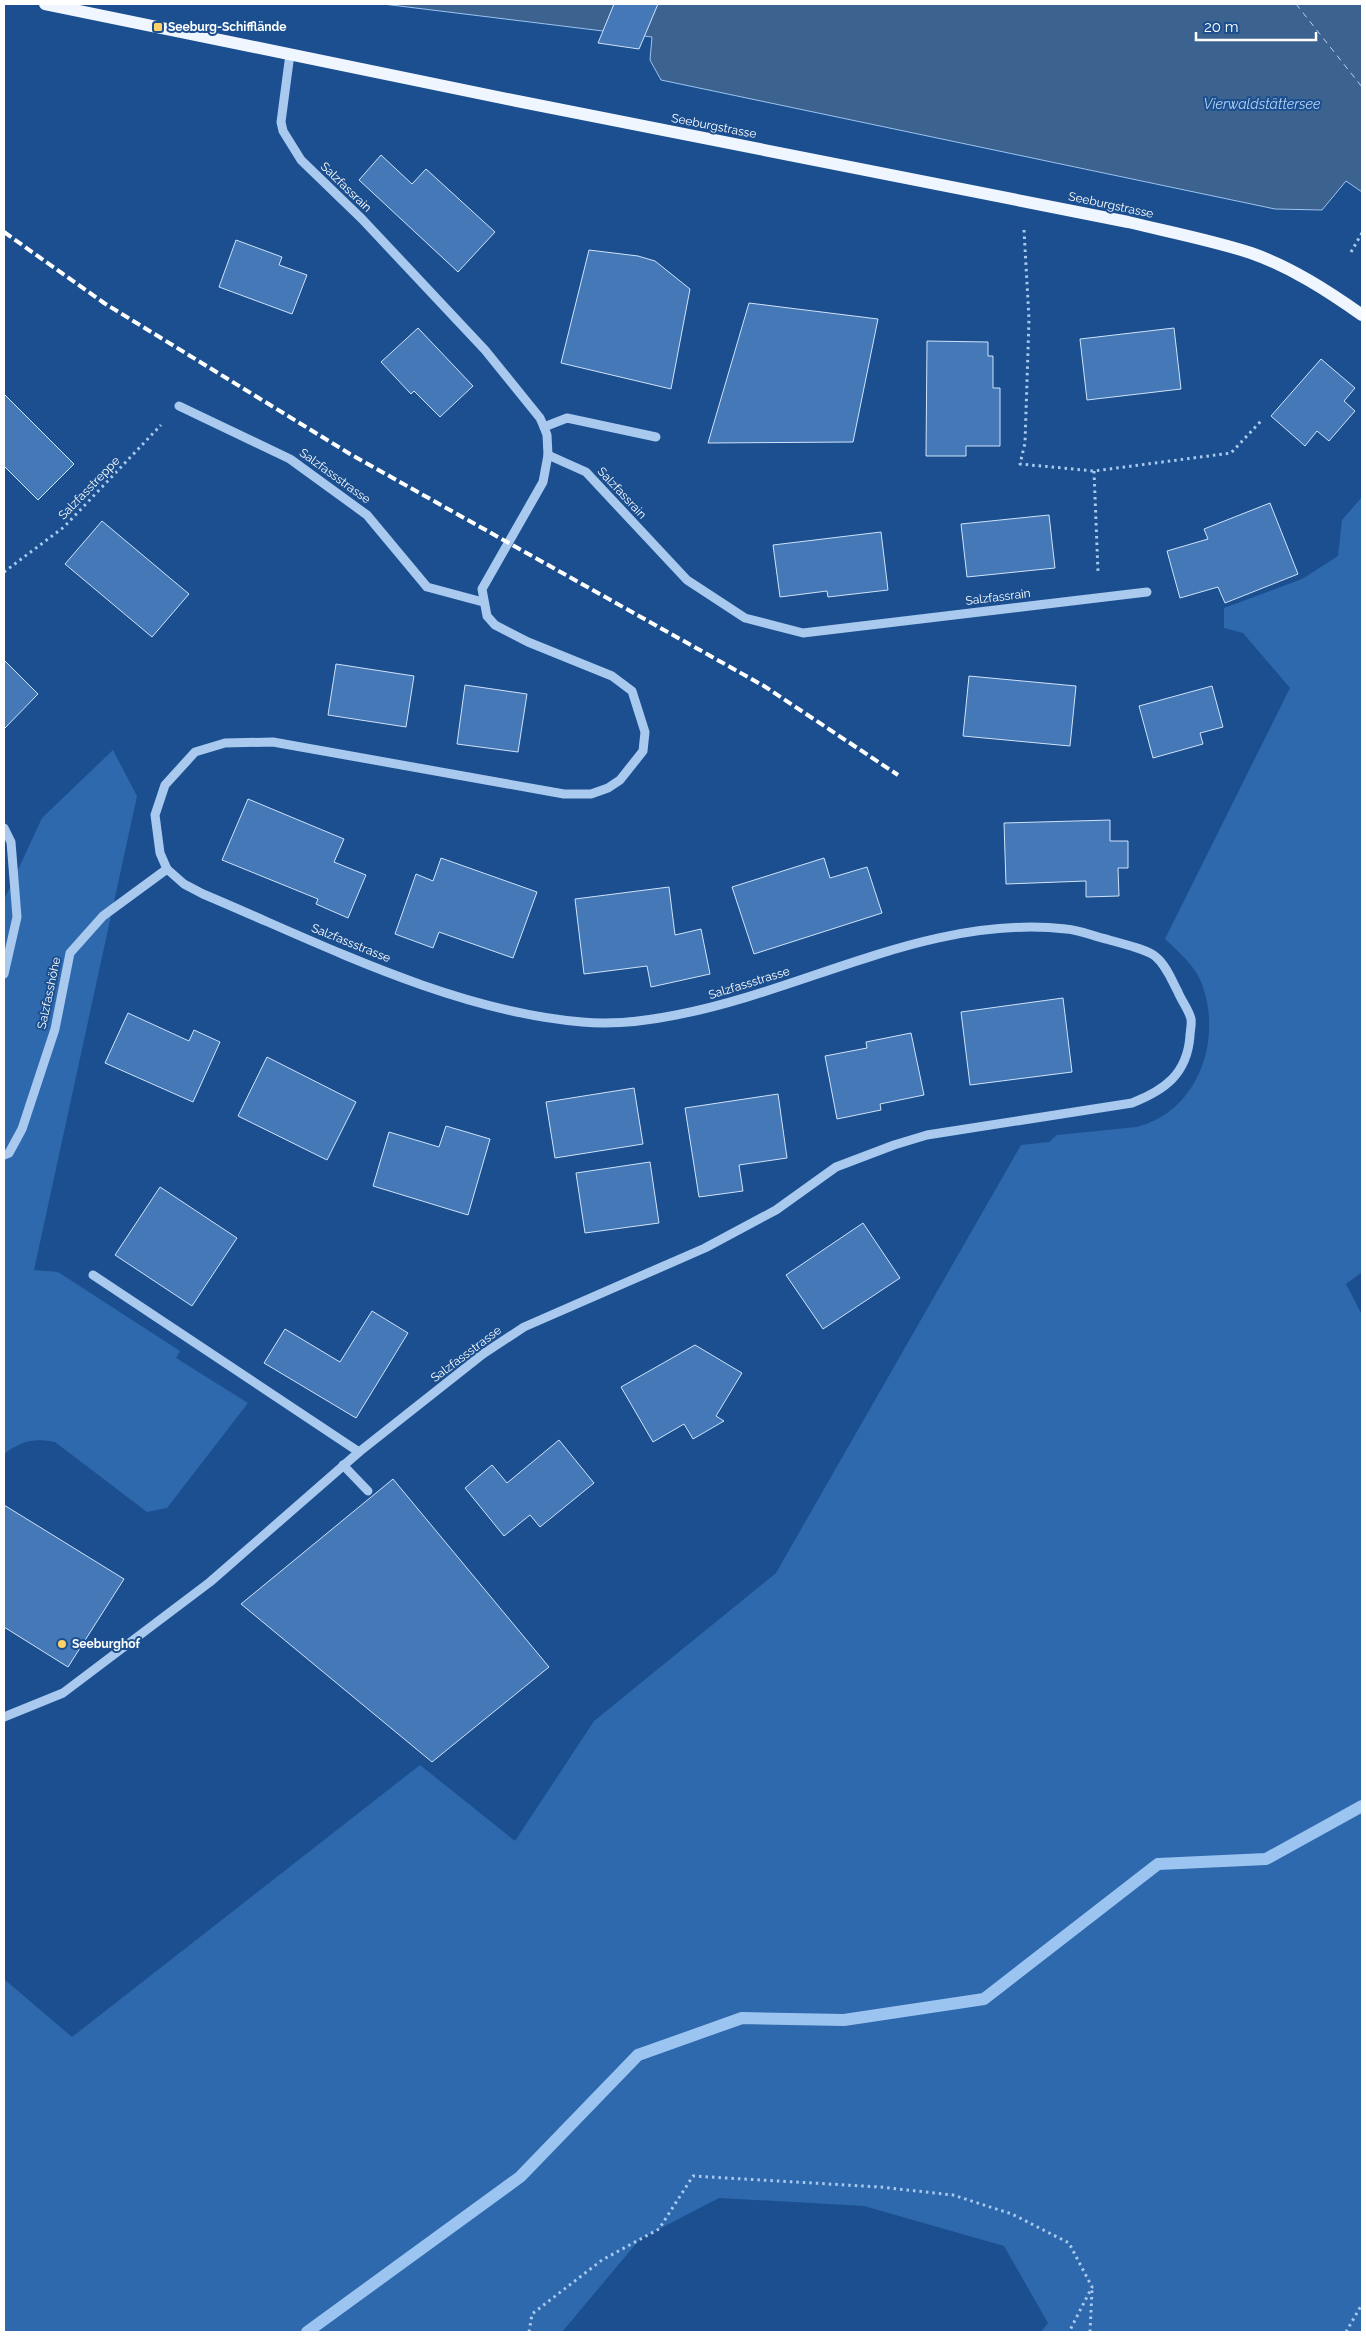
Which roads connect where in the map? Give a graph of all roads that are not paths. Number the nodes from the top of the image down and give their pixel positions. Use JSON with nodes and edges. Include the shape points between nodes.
{"nodes":[{"id":1,"x":45,"y":4,"type":"edge"},
{"id":2,"x":290,"y":54,"type":"junction"},
{"id":3,"x":1362,"y":315,"type":"edge"},
{"id":4,"x":179,"y":406,"type":"road end"},
{"id":5,"x":544,"y":427,"type":"junction"},
{"id":6,"x":656,"y":437,"type":"dead end"},
{"id":7,"x":548,"y":454,"type":"junction"},
{"id":8,"x":1147,"y":592,"type":"dead end"},
{"id":9,"x":483,"y":602,"type":"junction"},
{"id":10,"x":4,"y":828,"type":"edge"},
{"id":11,"x":167,"y":869,"type":"junction"},
{"id":12,"x":4,"y":974,"type":"edge"},
{"id":13,"x":4,"y":1155,"type":"edge"},
{"id":14,"x":93,"y":1275,"type":"dead end"},
{"id":15,"x":359,"y":1452,"type":"junction"},
{"id":16,"x":343,"y":1466,"type":"junction"},
{"id":17,"x":368,"y":1491,"type":"dead end"},
{"id":18,"x":4,"y":1717,"type":"edge"}],
"edges":[{"from":1,"to":2,"type":"main road","name":"Seeburgstrasse"},
{"from":2,"to":3,"type":"main road","name":"Seeburgstrasse","via":[[1219,243],[1294,272],[1332,293]]},
{"from":2,"to":5,"type":"street","name":"Salzfassrain","via":[[281,122],[283,132],[300,160],[362,219],[485,350]]},
{"from":4,"to":9,"type":"street","name":"Salzfassstrasse","via":[[290,458],[366,515],[427,586]]},
{"from":5,"to":6,"type":"street","via":[[567,418]]},
{"from":5,"to":7,"type":"street","name":"Salzfassrain"},
{"from":7,"to":8,"type":"street","name":"Salzfassrain","via":[[586,472],[687,580],[745,618],[802,633]]},
{"from":7,"to":9,"type":"street","via":[[543,482],[482,589]]},
{"from":9,"to":11,"type":"street","via":[[487,616],[495,625],[612,676],[632,691],[645,732],[643,751],[620,780],[591,794],[564,794],[274,742],[225,743],[195,752],[166,785],[155,815],[160,853]]},
{"from":10,"to":12,"type":"street","via":[[11,842],[17,917]]},
{"from":11,"to":13,"type":"street","name":"Salzfasshöhe","via":[[103,916],[70,953],[55,1029],[25,1120],[9,1153]]},
{"from":11,"to":15,"type":"street","name":"Salzfassstrasse","via":[[202,894],[381,969],[465,999],[524,1014],[583,1022],[652,1019],[740,1001],[925,940],[992,929],[1032,927],[1069,929],[1156,956],[1191,1019],[1189,1048],[1183,1065],[1160,1090],[1132,1103],[926,1136],[836,1167],[776,1210],[705,1248],[524,1327],[483,1354]]},
{"from":14,"to":15,"type":"street"},
{"from":15,"to":16,"type":"street","name":"Salzfassstrasse"},
{"from":16,"to":17,"type":"street"},
{"from":16,"to":18,"type":"street","name":"Salzfassstrasse","via":[[210,1582],[63,1693]]}]}
